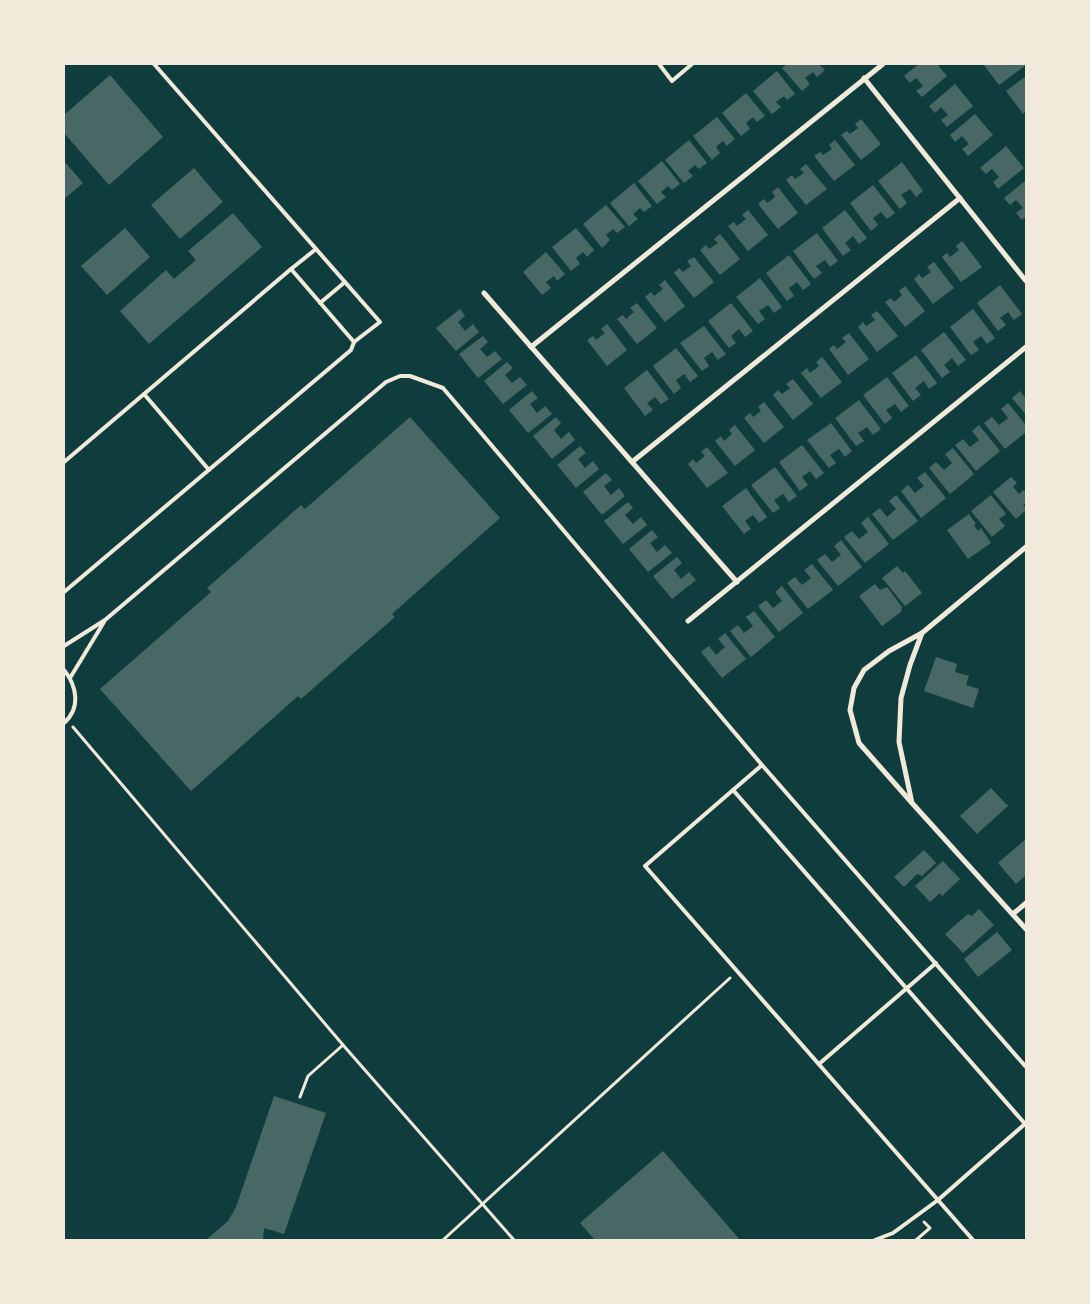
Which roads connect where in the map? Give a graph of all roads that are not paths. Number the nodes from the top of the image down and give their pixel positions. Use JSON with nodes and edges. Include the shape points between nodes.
{"nodes":[{"id":1,"x":154,"y":64,"type":"edge"},
{"id":2,"x":659,"y":64,"type":"edge"},
{"id":3,"x":692,"y":64,"type":"edge"},
{"id":4,"x":883,"y":64,"type":"edge"},
{"id":5,"x":864,"y":78,"type":"junction"},
{"id":6,"x":960,"y":198,"type":"junction"},
{"id":7,"x":316,"y":248,"type":"junction"},
{"id":8,"x":291,"y":269,"type":"junction"},
{"id":9,"x":1026,"y":281,"type":"edge"},
{"id":10,"x":345,"y":282,"type":"junction"},
{"id":11,"x":484,"y":293,"type":"dead end"},
{"id":12,"x":320,"y":303,"type":"junction"},
{"id":13,"x":354,"y":342,"type":"junction"},
{"id":14,"x":531,"y":347,"type":"junction"},
{"id":15,"x":1026,"y":347,"type":"edge"},
{"id":16,"x":144,"y":394,"type":"junction"},
{"id":17,"x":64,"y":462,"type":"edge"},
{"id":18,"x":632,"y":462,"type":"junction"},
{"id":19,"x":209,"y":470,"type":"junction"},
{"id":20,"x":1026,"y":547,"type":"edge"},
{"id":21,"x":737,"y":582,"type":"junction"},
{"id":22,"x":64,"y":592,"type":"edge"},
{"id":23,"x":105,"y":620,"type":"junction"},
{"id":24,"x":688,"y":621,"type":"dead end"},
{"id":25,"x":922,"y":633,"type":"junction"},
{"id":26,"x":64,"y":646,"type":"edge"},
{"id":27,"x":64,"y":670,"type":"edge"},
{"id":28,"x":70,"y":678,"type":"junction"},
{"id":29,"x":65,"y":721,"type":"edge"},
{"id":30,"x":762,"y":765,"type":"junction"},
{"id":31,"x":732,"y":790,"type":"junction"},
{"id":32,"x":912,"y":803,"type":"junction"},
{"id":33,"x":1026,"y":903,"type":"edge"},
{"id":34,"x":1013,"y":914,"type":"junction"},
{"id":35,"x":1026,"y":929,"type":"edge"},
{"id":36,"x":936,"y":964,"type":"junction"},
{"id":37,"x":906,"y":988,"type":"junction"},
{"id":38,"x":818,"y":1064,"type":"junction"},
{"id":39,"x":1026,"y":1066,"type":"edge"},
{"id":40,"x":1026,"y":1124,"type":"edge"},
{"id":41,"x":938,"y":1200,"type":"junction"},
{"id":42,"x":875,"y":1240,"type":"edge"},
{"id":43,"x":973,"y":1240,"type":"edge"}],
"edges":[{"from":1,"to":7,"type":"lane"},
{"from":2,"to":3,"type":"lane","via":[[672,81]]},
{"from":4,"to":5,"type":"street"},
{"from":5,"to":6,"type":"street"},
{"from":5,"to":14,"type":"street"},
{"from":6,"to":9,"type":"street"},
{"from":6,"to":18,"type":"street"},
{"from":7,"to":8,"type":"lane"},
{"from":7,"to":10,"type":"lane"},
{"from":8,"to":12,"type":"lane"},
{"from":8,"to":16,"type":"lane"},
{"from":10,"to":12,"type":"lane"},
{"from":10,"to":13,"type":"lane","via":[[380,322]]},
{"from":11,"to":14,"type":"street"},
{"from":12,"to":13,"type":"lane"},
{"from":13,"to":19,"type":"lane","via":[[351,350]]},
{"from":14,"to":18,"type":"street"},
{"from":15,"to":21,"type":"street"},
{"from":16,"to":17,"type":"lane"},
{"from":16,"to":19,"type":"lane"},
{"from":18,"to":21,"type":"street"},
{"from":19,"to":22,"type":"lane"},
{"from":20,"to":25,"type":"street"},
{"from":21,"to":24,"type":"street"},
{"from":23,"to":26,"type":"lane"},
{"from":23,"to":28,"type":"lane"},
{"from":23,"to":30,"type":"lane","via":[[386,382],[410,376],[443,388]]},
{"from":25,"to":32,"type":"street","via":[[900,698],[899,742]]},
{"from":25,"to":32,"type":"street","via":[[889,651],[864,670],[854,688],[850,710],[859,743]]},
{"from":27,"to":28,"type":"lane"},
{"from":28,"to":29,"type":"lane","via":[[76,699],[73,711]]},
{"from":30,"to":31,"type":"lane"},
{"from":30,"to":36,"type":"lane"},
{"from":31,"to":37,"type":"lane"},
{"from":31,"to":38,"type":"lane","via":[[645,866]]},
{"from":32,"to":34,"type":"street"},
{"from":33,"to":34,"type":"street"},
{"from":34,"to":35,"type":"street"},
{"from":36,"to":37,"type":"lane"},
{"from":36,"to":39,"type":"lane"},
{"from":37,"to":38,"type":"lane"},
{"from":37,"to":40,"type":"lane"},
{"from":38,"to":41,"type":"lane"},
{"from":40,"to":41,"type":"lane"},
{"from":41,"to":42,"type":"lane","via":[[893,1233]]},
{"from":41,"to":43,"type":"lane"}]}
